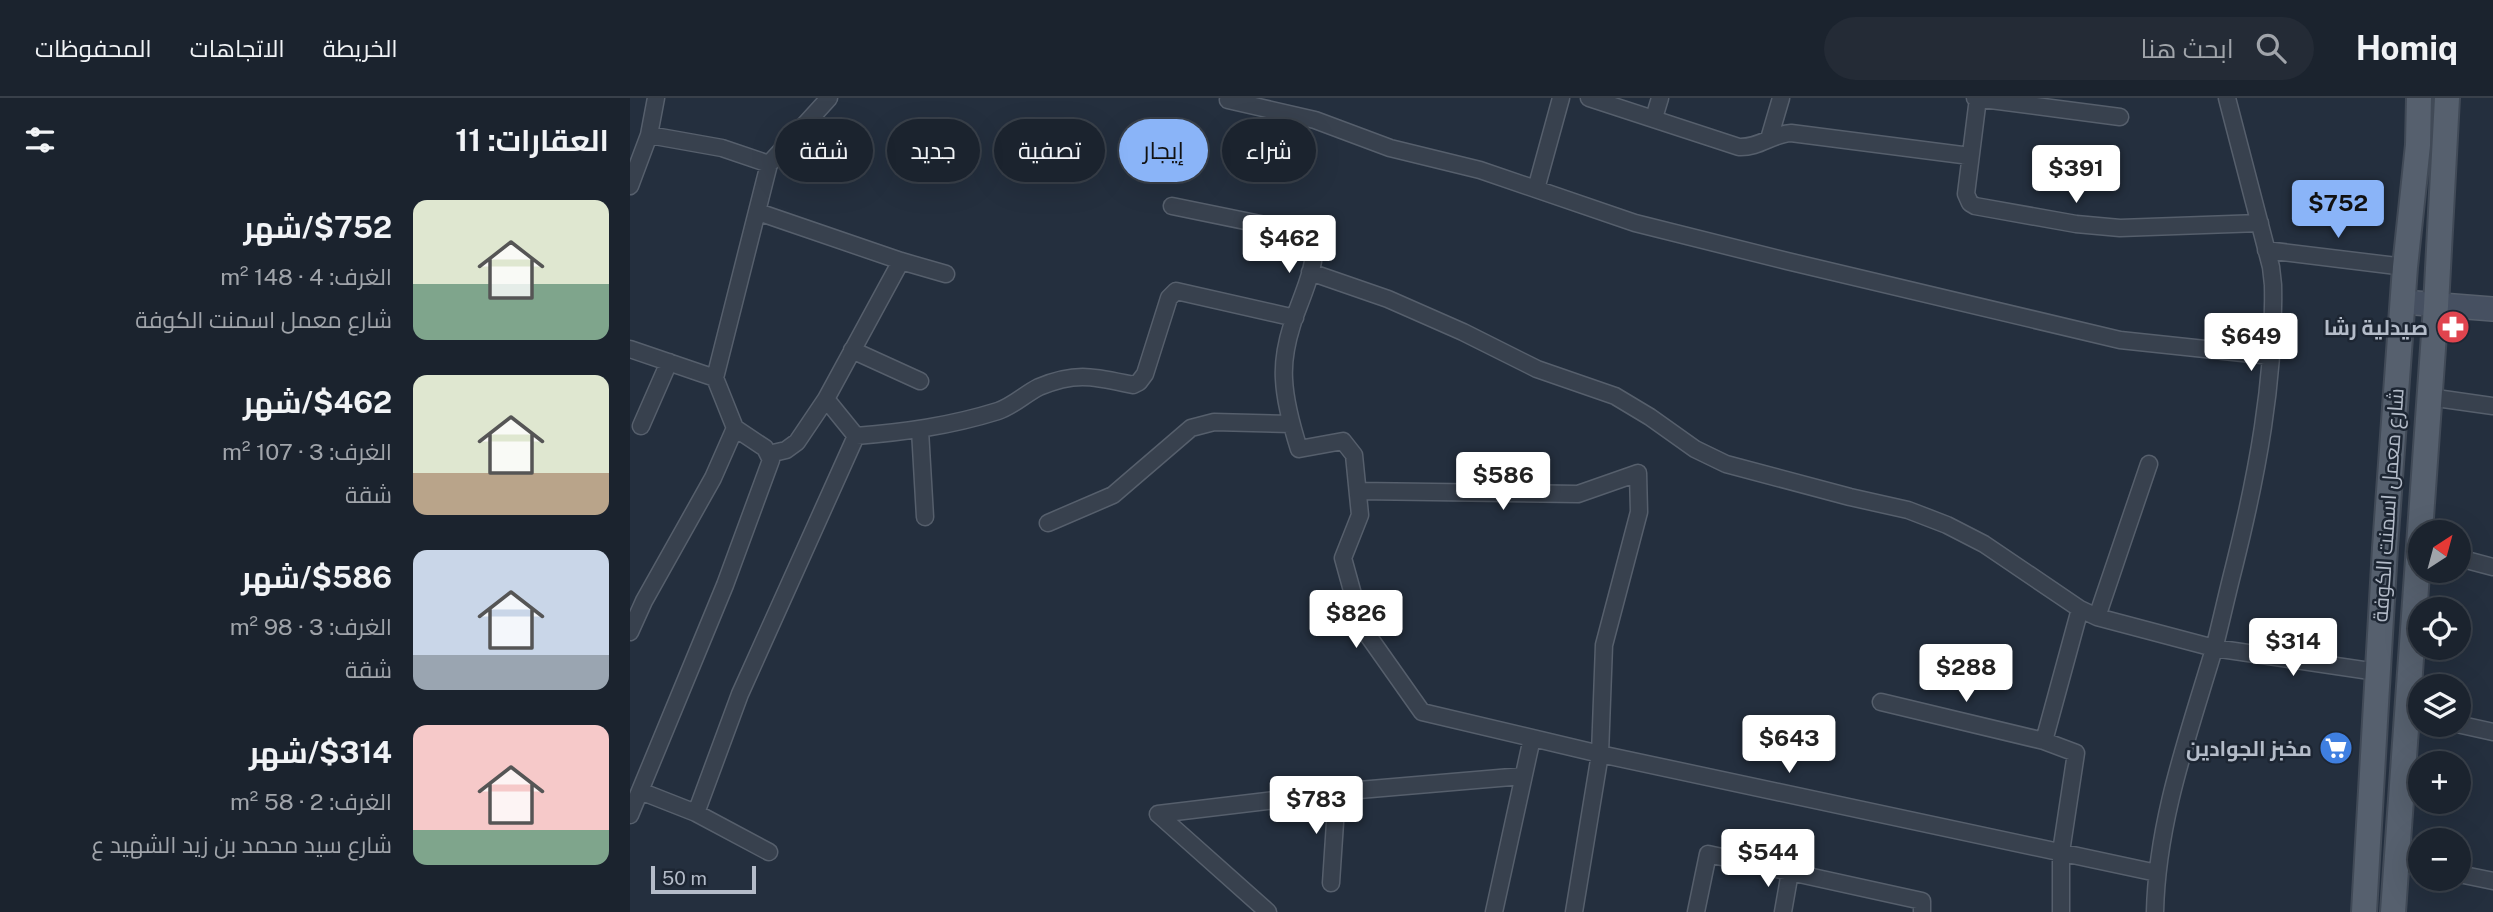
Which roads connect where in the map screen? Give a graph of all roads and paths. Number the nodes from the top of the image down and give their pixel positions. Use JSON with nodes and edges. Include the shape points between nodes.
{"nodes":[{"id":1,"x":656,"y":98,"type":"edge"},
{"id":2,"x":829,"y":98,"type":"edge"},
{"id":3,"x":1561,"y":98,"type":"edge"},
{"id":4,"x":1589,"y":98,"type":"edge"},
{"id":5,"x":1660,"y":98,"type":"edge"},
{"id":6,"x":1781,"y":98,"type":"edge"},
{"id":7,"x":1976,"y":98,"type":"edge"},
{"id":8,"x":2227,"y":98,"type":"edge"},
{"id":9,"x":2419,"y":98,"type":"edge"},
{"id":10,"x":2447,"y":98,"type":"edge"},
{"id":11,"x":1228,"y":100,"type":"dead end"},
{"id":12,"x":2120,"y":117,"type":"dead end"},
{"id":13,"x":1654,"y":118,"type":"junction"},
{"id":14,"x":649,"y":135,"type":"junction"},
{"id":15,"x":1769,"y":139,"type":"junction"},
{"id":16,"x":1970,"y":156,"type":"junction"},
{"id":17,"x":635,"y":160,"type":"edge"},
{"id":18,"x":769,"y":164,"type":"junction"},
{"id":19,"x":630,"y":186,"type":"edge"},
{"id":20,"x":1536,"y":189,"type":"junction"},
{"id":21,"x":1172,"y":206,"type":"dead end"},
{"id":22,"x":758,"y":212,"type":"junction"},
{"id":23,"x":2260,"y":223,"type":"junction"},
{"id":24,"x":2266,"y":250,"type":"junction"},
{"id":25,"x":901,"y":261,"type":"junction"},
{"id":26,"x":2405,"y":267,"type":"junction"},
{"id":27,"x":1310,"y":272,"type":"junction"},
{"id":28,"x":946,"y":274,"type":"dead end"},
{"id":29,"x":2403,"y":302,"type":"junction"},
{"id":30,"x":2435,"y":306,"type":"junction"},
{"id":31,"x":2493,"y":309,"type":"edge"},
{"id":32,"x":1295,"y":318,"type":"junction"},
{"id":33,"x":630,"y":349,"type":"edge"},
{"id":34,"x":852,"y":350,"type":"junction"},
{"id":35,"x":2271,"y":356,"type":"junction"},
{"id":36,"x":669,"y":362,"type":"junction"},
{"id":37,"x":715,"y":378,"type":"junction"},
{"id":38,"x":920,"y":381,"type":"dead end"},
{"id":39,"x":2429,"y":397,"type":"junction"},
{"id":40,"x":826,"y":400,"type":"junction"},
{"id":41,"x":2493,"y":406,"type":"edge"},
{"id":42,"x":1291,"y":424,"type":"junction"},
{"id":43,"x":641,"y":426,"type":"dead end"},
{"id":44,"x":735,"y":428,"type":"junction"},
{"id":45,"x":920,"y":430,"type":"junction"},
{"id":46,"x":856,"y":436,"type":"junction"},
{"id":47,"x":769,"y":454,"type":"junction"},
{"id":48,"x":2149,"y":464,"type":"dead end"},
{"id":49,"x":1358,"y":491,"type":"junction"},
{"id":50,"x":925,"y":517,"type":"dead end"},
{"id":51,"x":2421,"y":520,"type":"edge"},
{"id":52,"x":1048,"y":523,"type":"dead end"},
{"id":53,"x":2471,"y":561,"type":"edge"},
{"id":54,"x":2493,"y":567,"type":"edge"},
{"id":55,"x":2418,"y":583,"type":"edge"},
{"id":56,"x":2080,"y":608,"type":"junction"},
{"id":57,"x":2097,"y":617,"type":"junction"},
{"id":58,"x":630,"y":632,"type":"edge"},
{"id":59,"x":2214,"y":648,"type":"junction"},
{"id":60,"x":2377,"y":672,"type":"junction"},
{"id":61,"x":2415,"y":674,"type":"edge"},
{"id":62,"x":1881,"y":702,"type":"dead end"},
{"id":63,"x":2471,"y":727,"type":"edge"},
{"id":64,"x":2493,"y":732,"type":"edge"},
{"id":65,"x":2413,"y":737,"type":"edge"},
{"id":66,"x":1532,"y":738,"type":"junction"},
{"id":67,"x":2044,"y":741,"type":"junction"},
{"id":68,"x":1600,"y":754,"type":"junction"},
{"id":69,"x":1524,"y":776,"type":"junction"},
{"id":70,"x":640,"y":791,"type":"junction"},
{"id":71,"x":1337,"y":792,"type":"junction"},
{"id":72,"x":696,"y":813,"type":"junction"},
{"id":73,"x":630,"y":815,"type":"edge"},
{"id":74,"x":2409,"y":828,"type":"edge"},
{"id":75,"x":769,"y":852,"type":"dead end"},
{"id":76,"x":2061,"y":852,"type":"junction"},
{"id":77,"x":2408,"y":864,"type":"edge"},
{"id":78,"x":1790,"y":872,"type":"junction"},
{"id":79,"x":2157,"y":873,"type":"junction"},
{"id":80,"x":2471,"y":876,"type":"edge"},
{"id":81,"x":2493,"y":881,"type":"edge"},
{"id":82,"x":1331,"y":883,"type":"dead end"},
{"id":83,"x":1268,"y":912,"type":"edge"},
{"id":84,"x":1494,"y":912,"type":"edge"},
{"id":85,"x":1574,"y":912,"type":"edge"},
{"id":86,"x":1696,"y":912,"type":"edge"},
{"id":87,"x":1783,"y":912,"type":"edge"},
{"id":88,"x":1922,"y":912,"type":"edge"},
{"id":89,"x":2061,"y":912,"type":"edge"},
{"id":90,"x":2155,"y":912,"type":"edge"},
{"id":91,"x":2364,"y":912,"type":"edge"},
{"id":92,"x":2393,"y":912,"type":"edge"}],
"edges":[{"from":1,"to":14,"type":"street"},
{"from":2,"to":18,"type":"street"},
{"from":3,"to":20,"type":"street"},
{"from":4,"to":13,"type":"street"},
{"from":5,"to":13,"type":"street"},
{"from":6,"to":15,"type":"street"},
{"from":7,"to":12,"type":"street"},
{"from":7,"to":16,"type":"street"},
{"from":8,"to":23,"type":"street"},
{"from":9,"to":26,"type":"main road","name":"شارع معمل اسمنت الكوفة"},
{"from":10,"to":30,"type":"main road","name":"شارع معمل اسمنت الكوفة"},
{"from":11,"to":20,"type":"street","via":[[1315,120],[1390,148],[1471,167]]},
{"from":13,"to":15,"type":"street","via":[[1739,147]]},
{"from":14,"to":17,"type":"street"},
{"from":14,"to":18,"type":"street","via":[[722,148]]},
{"from":15,"to":16,"type":"street","via":[[1799,133]]},
{"from":16,"to":23,"type":"street","via":[[1966,194],[1979,208],[2120,228]]},
{"from":17,"to":19,"type":"street"},
{"from":18,"to":22,"type":"street"},
{"from":20,"to":35,"type":"street","via":[[1660,229],[2098,336]]},
{"from":21,"to":27,"type":"street","via":[[1304,233],[1313,247]]},
{"from":22,"to":25,"type":"street"},
{"from":22,"to":37,"type":"street"},
{"from":23,"to":24,"type":"street"},
{"from":24,"to":26,"type":"street"},
{"from":24,"to":35,"type":"street","via":[[2273,285]]},
{"from":25,"to":28,"type":"street"},
{"from":25,"to":34,"type":"street"},
{"from":26,"to":29,"type":"main road","name":"شارع معمل اسمنت الكوفة"},
{"from":27,"to":32,"type":"street"},
{"from":27,"to":56,"type":"street","via":[[1388,299],[1537,369],[1615,396],[1726,464],[1908,510],[1947,525]]},
{"from":29,"to":30,"type":"street"},
{"from":29,"to":60,"type":"main road","name":"شارع معمل اسمنت الكوفة"},
{"from":30,"to":31,"type":"street"},
{"from":30,"to":39,"type":"main road","name":"شارع معمل اسمنت الكوفة"},
{"from":32,"to":42,"type":"street","via":[[1284,380]]},
{"from":32,"to":45,"type":"street","via":[[1177,291],[1169,298],[1145,374],[1133,386],[1088,375],[1070,377],[1001,410]]},
{"from":33,"to":36,"type":"street"},
{"from":34,"to":38,"type":"street"},
{"from":34,"to":40,"type":"street"},
{"from":35,"to":59,"type":"street","via":[[2257,466]]},
{"from":36,"to":37,"type":"street"},
{"from":36,"to":43,"type":"street"},
{"from":37,"to":44,"type":"street"},
{"from":39,"to":41,"type":"street"},
{"from":39,"to":51,"type":"main road","name":"شارع معمل اسمنت الكوفة"},
{"from":40,"to":46,"type":"street"},
{"from":40,"to":47,"type":"street","via":[[797,442]]},
{"from":42,"to":49,"type":"street","via":[[1299,449],[1343,441],[1354,455]]},
{"from":42,"to":52,"type":"street","via":[[1214,422],[1191,428],[1113,495]]},
{"from":44,"to":47,"type":"street"},
{"from":44,"to":58,"type":"street"},
{"from":45,"to":46,"type":"street"},
{"from":45,"to":50,"type":"street"},
{"from":46,"to":72,"type":"street","via":[[740,694]]},
{"from":47,"to":70,"type":"street","via":[[771,460],[725,585]]},
{"from":48,"to":57,"type":"street"},
{"from":49,"to":66,"type":"street","via":[[1360,515],[1343,558],[1363,627],[1422,712]]},
{"from":49,"to":68,"type":"street","via":[[1578,494],[1638,473],[1639,512],[1604,645]]},
{"from":53,"to":54,"type":"street"},
{"from":55,"to":61,"type":"main road","name":"شارع معمل اسمنت الكوفة"},
{"from":56,"to":57,"type":"street"},
{"from":56,"to":67,"type":"street"},
{"from":57,"to":59,"type":"street"},
{"from":59,"to":60,"type":"street"},
{"from":59,"to":79,"type":"street","via":[[2180,759]]},
{"from":60,"to":91,"type":"main road","name":"شارع معمل اسمنت الكوفة"},
{"from":62,"to":67,"type":"street"},
{"from":63,"to":64,"type":"street"},
{"from":65,"to":74,"type":"main road","name":"شارع معمل اسمنت الكوفة"},
{"from":66,"to":68,"type":"street"},
{"from":66,"to":69,"type":"street"},
{"from":67,"to":76,"type":"street","via":[[2076,753]]},
{"from":68,"to":76,"type":"street"},
{"from":68,"to":85,"type":"street"},
{"from":69,"to":71,"type":"street"},
{"from":69,"to":84,"type":"street"},
{"from":70,"to":72,"type":"street"},
{"from":70,"to":73,"type":"street"},
{"from":71,"to":82,"type":"street"},
{"from":71,"to":83,"type":"street","via":[[1158,814]]},
{"from":72,"to":75,"type":"street"},
{"from":76,"to":79,"type":"street"},
{"from":76,"to":89,"type":"street"},
{"from":77,"to":92,"type":"main road","name":"شارع معمل اسمنت الكوفة"},
{"from":78,"to":86,"type":"street","via":[[1708,854]]},
{"from":78,"to":87,"type":"street"},
{"from":78,"to":88,"type":"street","via":[[1922,901]]},
{"from":79,"to":90,"type":"street"},
{"from":80,"to":81,"type":"street"}]}
